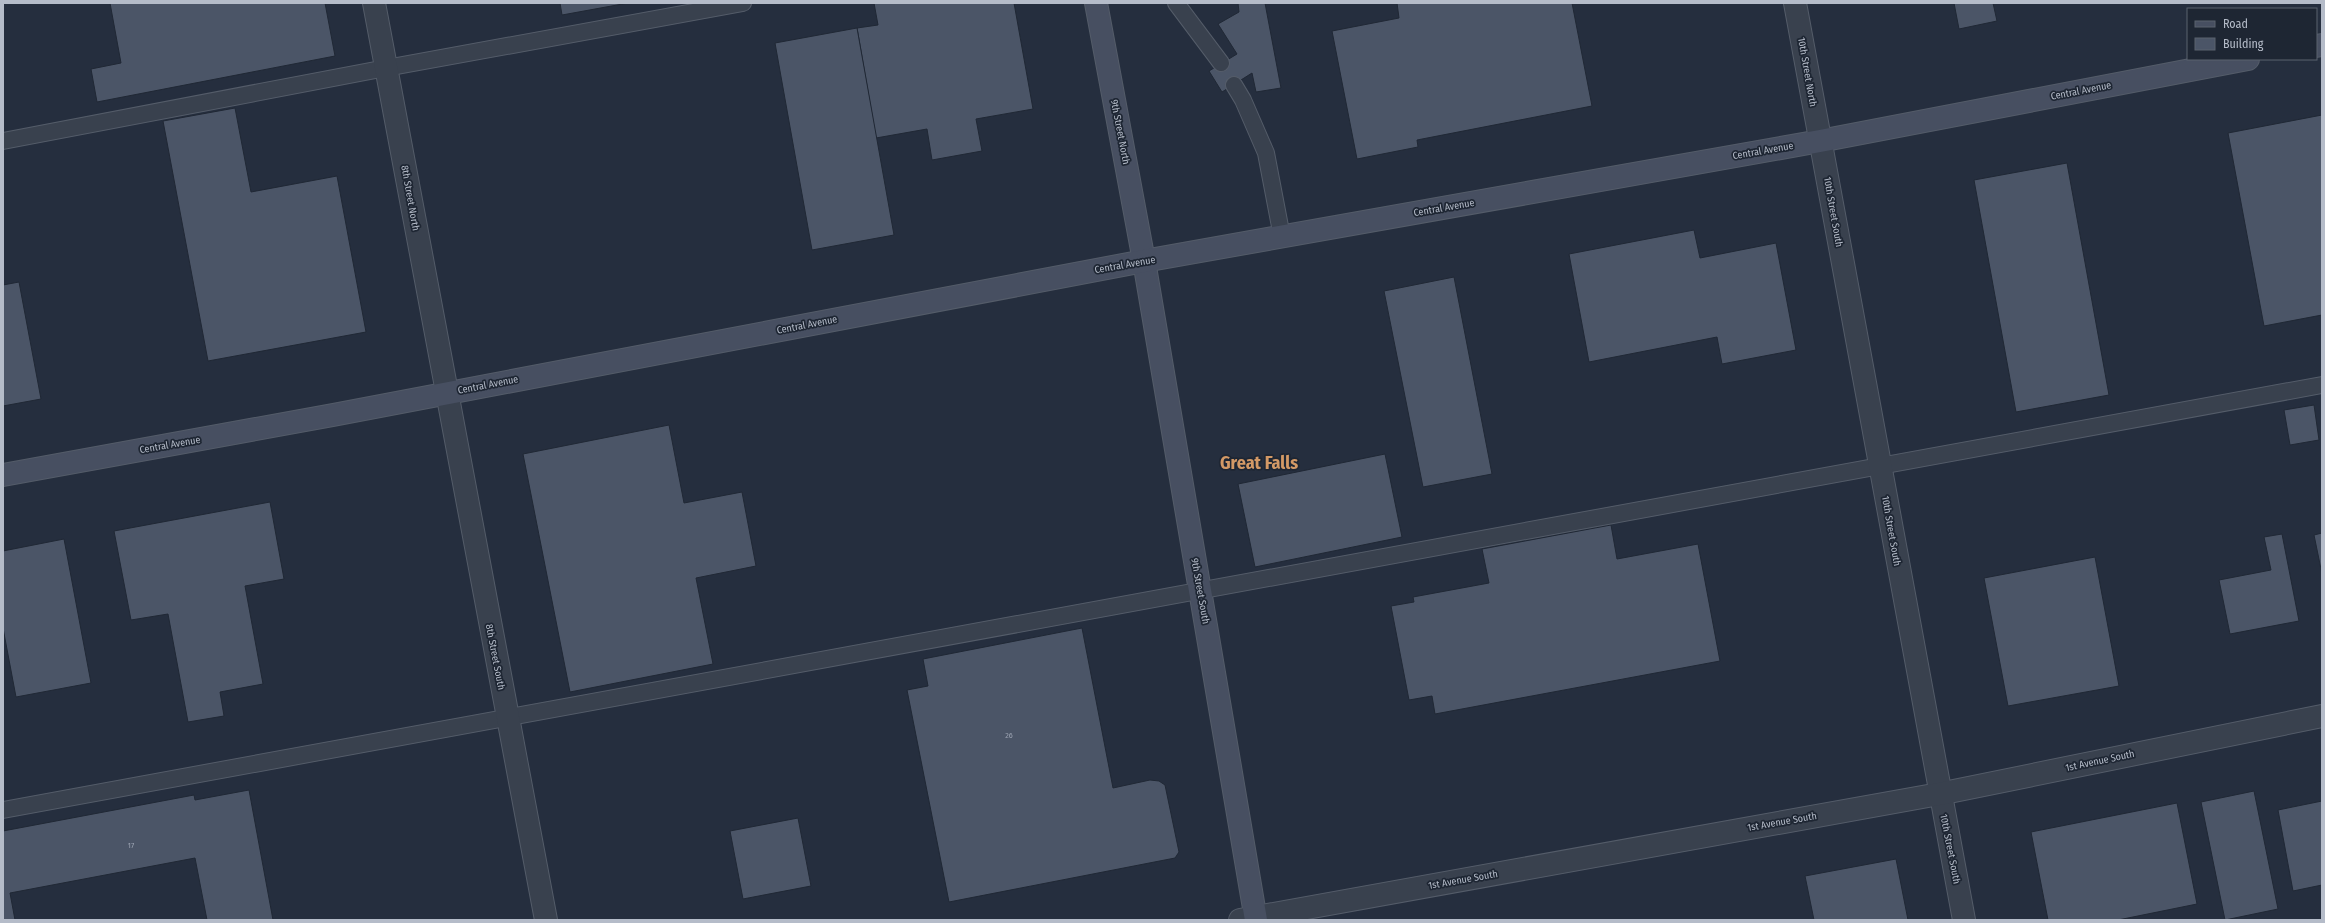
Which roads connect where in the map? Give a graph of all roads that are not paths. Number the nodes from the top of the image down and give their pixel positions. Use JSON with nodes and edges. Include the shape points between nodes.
{"nodes":[{"id":1,"x":374,"y":3,"type":"edge"},
{"id":2,"x":743,"y":3,"type":"edge"},
{"id":3,"x":1096,"y":3,"type":"edge"},
{"id":4,"x":1176,"y":3,"type":"edge"},
{"id":5,"x":1795,"y":3,"type":"edge"},
{"id":6,"x":2243,"y":60,"type":"edge"},
{"id":7,"x":1221,"y":63,"type":"dead end"},
{"id":8,"x":386,"y":68,"type":"junction"},
{"id":9,"x":1234,"y":85,"type":"dead end"},
{"id":10,"x":3,"y":141,"type":"edge"},
{"id":11,"x":1820,"y":141,"type":"junction"},
{"id":12,"x":1282,"y":237,"type":"junction"},
{"id":13,"x":1144,"y":261,"type":"junction"},
{"id":14,"x":2322,"y":385,"type":"edge"},
{"id":15,"x":446,"y":393,"type":"junction"},
{"id":16,"x":1879,"y":463,"type":"junction"},
{"id":17,"x":3,"y":476,"type":"edge"},
{"id":18,"x":1200,"y":588,"type":"junction"},
{"id":19,"x":2322,"y":716,"type":"edge"},
{"id":20,"x":507,"y":719,"type":"junction"},
{"id":21,"x":1939,"y":794,"type":"junction"},
{"id":22,"x":3,"y":810,"type":"edge"},
{"id":23,"x":1250,"y":919,"type":"edge"},
{"id":24,"x":546,"y":920,"type":"edge"},
{"id":25,"x":1964,"y":920,"type":"edge"}],
"edges":[{"from":1,"to":8,"type":"street","name":"8th Street North"},
{"from":2,"to":8,"type":"lane"},
{"from":3,"to":13,"type":"street","name":"9th Street North"},
{"from":4,"to":7,"type":"lane"},
{"from":5,"to":11,"type":"street","name":"10th Street North"},
{"from":6,"to":11,"type":"street","name":"Central Avenue"},
{"from":8,"to":10,"type":"lane"},
{"from":8,"to":15,"type":"street","name":"8th Street North"},
{"from":9,"to":12,"type":"lane","via":[[1266,153]]},
{"from":11,"to":12,"type":"street","name":"Central Avenue"},
{"from":11,"to":16,"type":"street","name":"10th Street South"},
{"from":12,"to":13,"type":"street","name":"Central Avenue"},
{"from":13,"to":15,"type":"street","name":"Central Avenue"},
{"from":13,"to":18,"type":"street","name":"9th Street South"},
{"from":14,"to":16,"type":"lane"},
{"from":15,"to":17,"type":"street","name":"Central Avenue"},
{"from":15,"to":20,"type":"street","name":"8th Street South"},
{"from":16,"to":18,"type":"lane"},
{"from":16,"to":21,"type":"street","name":"10th Street South"},
{"from":18,"to":20,"type":"lane"},
{"from":18,"to":23,"type":"street","name":"9th Street South"},
{"from":19,"to":21,"type":"street","name":"1st Avenue South"},
{"from":20,"to":22,"type":"lane"},
{"from":20,"to":24,"type":"street","name":"8th Street South"},
{"from":21,"to":23,"type":"street","name":"1st Avenue South"},
{"from":21,"to":25,"type":"street","name":"10th Street South"}]}
